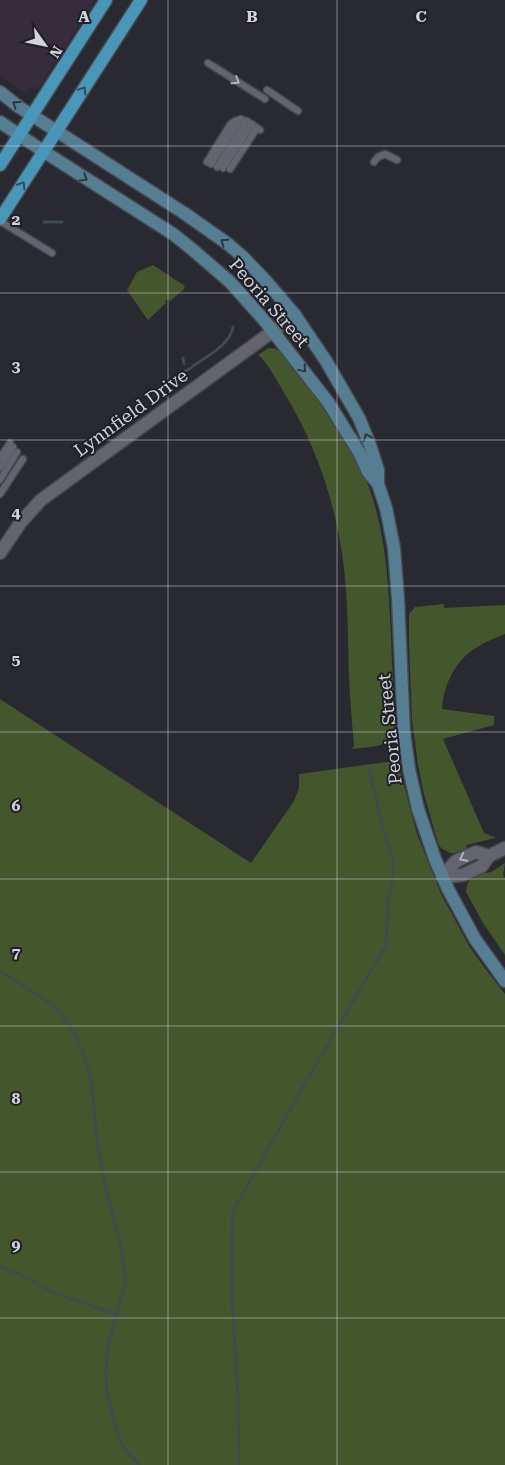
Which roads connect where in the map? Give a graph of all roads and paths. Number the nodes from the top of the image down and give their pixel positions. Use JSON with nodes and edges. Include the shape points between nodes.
{"nodes":[{"id":1,"x":106,"y":0,"type":"edge"},
{"id":2,"x":141,"y":0,"type":"edge"},
{"id":3,"x":208,"y":63,"type":"dead end"},
{"id":4,"x":267,"y":90,"type":"dead end"},
{"id":5,"x":0,"y":92,"type":"edge"},
{"id":6,"x":265,"y":99,"type":"dead end"},
{"id":7,"x":298,"y":111,"type":"dead end"},
{"id":8,"x":32,"y":115,"type":"junction"},
{"id":9,"x":0,"y":122,"type":"edge"},
{"id":10,"x":251,"y":124,"type":"junction"},
{"id":11,"x":57,"y":131,"type":"junction"},
{"id":12,"x":19,"y":135,"type":"junction"},
{"id":13,"x":43,"y":152,"type":"junction"},
{"id":14,"x":397,"y":160,"type":"dead end"},
{"id":15,"x":374,"y":162,"type":"dead end"},
{"id":16,"x":0,"y":165,"type":"edge"},
{"id":17,"x":218,"y":166,"type":"junction"},
{"id":18,"x":0,"y":220,"type":"edge"},
{"id":19,"x":52,"y":253,"type":"dead end"},
{"id":20,"x":295,"y":314,"type":"junction"},
{"id":21,"x":273,"y":331,"type":"junction"},
{"id":22,"x":13,"y":447,"type":"junction"},
{"id":23,"x":0,"y":458,"type":"edge"},
{"id":24,"x":23,"y":460,"type":"dead end"},
{"id":25,"x":0,"y":468,"type":"edge"},
{"id":26,"x":0,"y":480,"type":"edge"},
{"id":27,"x":378,"y":484,"type":"junction"},
{"id":28,"x":0,"y":494,"type":"edge"},
{"id":29,"x":0,"y":553,"type":"edge"},
{"id":30,"x":505,"y":848,"type":"edge"},
{"id":31,"x":442,"y":877,"type":"junction"},
{"id":32,"x":505,"y":980,"type":"edge"}],
"edges":[{"from":1,"to":8,"type":"main road"},
{"from":11,"to":2,"type":"main road","one_way":true},
{"from":3,"to":6,"type":"lane","one_way":true},
{"from":4,"to":7,"type":"lane"},
{"from":8,"to":5,"type":"main road","one_way":true},
{"from":8,"to":11,"type":"main road"},
{"from":8,"to":12,"type":"main road"},
{"from":9,"to":12,"type":"main road"},
{"from":10,"to":17,"type":"lane"},
{"from":10,"to":17,"type":"lane"},
{"from":10,"to":17,"type":"lane","via":[[235,121],[230,125]]},
{"from":11,"to":13,"type":"main road"},
{"from":20,"to":11,"type":"main road","name":"Peoria Street","one_way":true,"via":[[228,244]]},
{"from":12,"to":13,"type":"main road","name":"Peoria Street"},
{"from":12,"to":16,"type":"main road"},
{"from":18,"to":13,"type":"main road","one_way":true},
{"from":13,"to":21,"type":"main road","name":"Peoria Street","one_way":true,"via":[[186,244],[230,282]]},
{"from":14,"to":15,"type":"lane","via":[[385,154]]},
{"from":18,"to":19,"type":"lane"},
{"from":20,"to":21,"type":"street","name":"Lynnfield Drive"},
{"from":27,"to":20,"type":"main road","name":"Peoria Street","one_way":true,"via":[[375,457],[359,418]]},
{"from":21,"to":27,"type":"main road","name":"Peoria Street","one_way":true,"via":[[328,402]]},
{"from":21,"to":29,"type":"street","name":"Lynnfield Drive","via":[[41,500]]},
{"from":22,"to":23,"type":"lane"},
{"from":22,"to":25,"type":"lane"},
{"from":22,"to":26,"type":"lane"},
{"from":24,"to":28,"type":"lane"},
{"from":27,"to":31,"type":"main road","name":"Peoria Street","via":[[390,528],[396,570],[407,752],[418,809]]},
{"from":30,"to":31,"type":"street","one_way":true,"via":[[488,856],[482,866],[463,875]]},
{"from":31,"to":32,"type":"main road","name":"Peoria Street","via":[[475,939]]}]}
